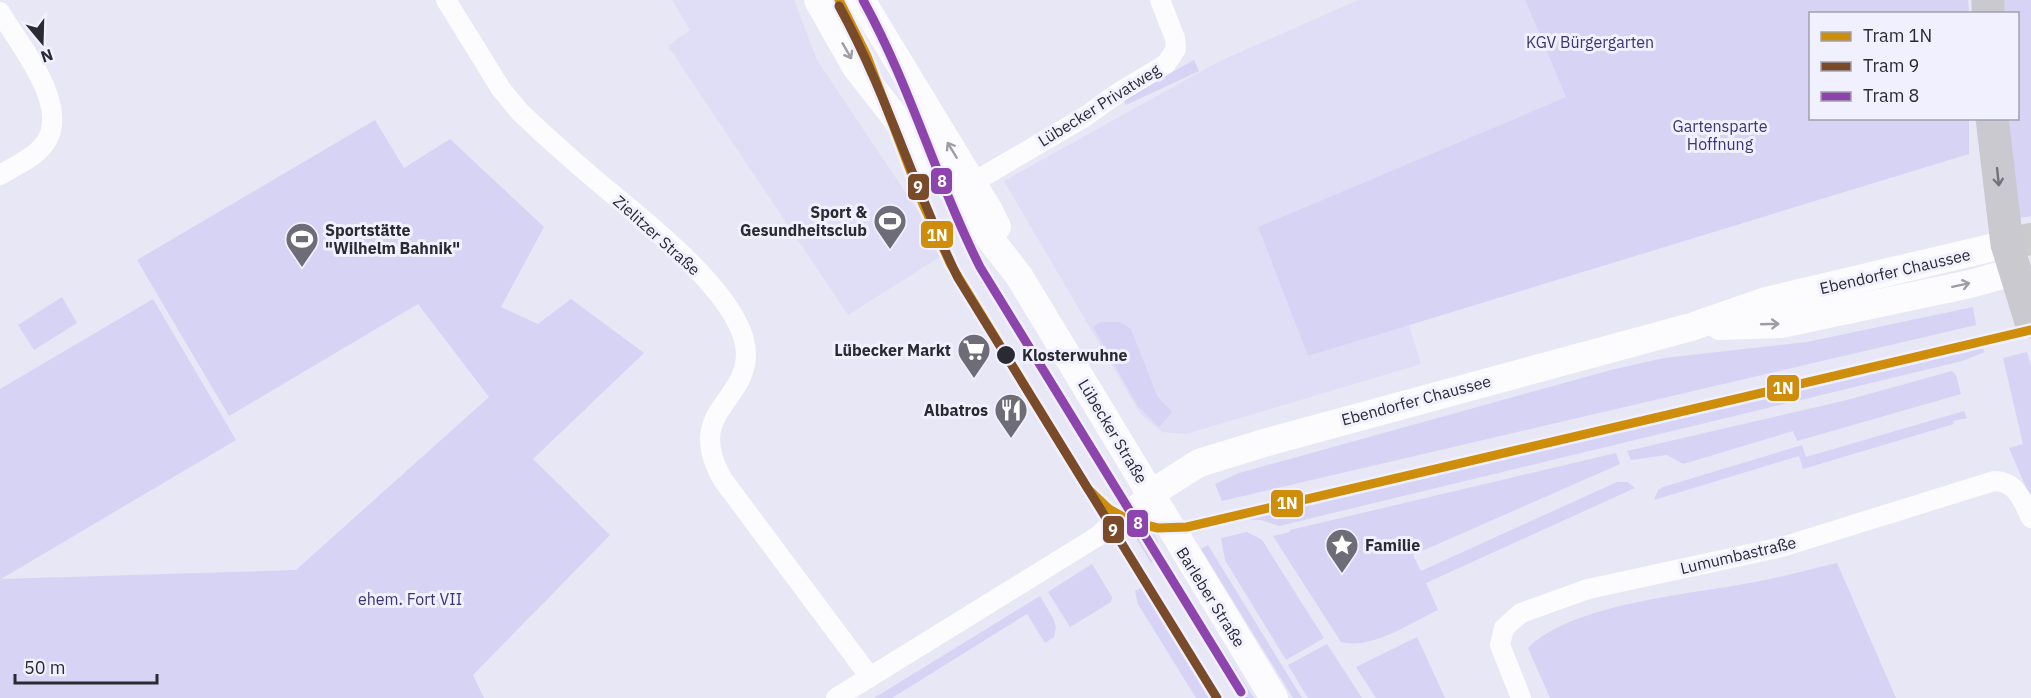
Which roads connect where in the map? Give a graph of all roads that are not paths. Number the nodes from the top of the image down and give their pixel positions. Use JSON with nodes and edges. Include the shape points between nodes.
{"nodes":[{"id":1,"x":446,"y":0,"type":"edge"},
{"id":2,"x":818,"y":0,"type":"edge"},
{"id":3,"x":861,"y":0,"type":"edge"},
{"id":4,"x":1160,"y":0,"type":"edge"},
{"id":5,"x":0,"y":12,"type":"edge"},
{"id":6,"x":1992,"y":120,"type":"edge"},
{"id":7,"x":0,"y":176,"type":"edge"},
{"id":8,"x":972,"y":183,"type":"junction"},
{"id":9,"x":2020,"y":256,"type":"edge"},
{"id":10,"x":1018,"y":276,"type":"junction"},
{"id":11,"x":2031,"y":322,"type":"edge"},
{"id":12,"x":1150,"y":494,"type":"junction"},
{"id":13,"x":2031,"y":518,"type":"edge"},
{"id":14,"x":870,"y":677,"type":"junction"},
{"id":15,"x":836,"y":698,"type":"edge"},
{"id":16,"x":1274,"y":698,"type":"edge"},
{"id":17,"x":1521,"y":698,"type":"edge"}],
"edges":[{"from":1,"to":14,"type":"street","name":"Zielitzer Straße","via":[[501,89],[520,112],[689,260],[730,313],[742,335],[746,358],[713,422],[711,448],[715,465]]},
{"from":2,"to":10,"type":"main road","name":"Lübecker Straße","one_way":true,"via":[[856,67]]},
{"from":8,"to":3,"type":"main road","name":"Lübecker Straße","one_way":true},
{"from":4,"to":8,"type":"street","name":"Lübecker Privatweg","via":[[1175,38],[1176,49],[1166,64]]},
{"from":5,"to":7,"type":"street","via":[[47,91],[54,115],[51,132],[42,147]]},
{"from":6,"to":9,"type":"highway","one_way":true},
{"from":8,"to":10,"type":"main road","name":"Lübecker Straße"},
{"from":9,"to":11,"type":"highway"},
{"from":9,"to":12,"type":"main road","name":"Ebendorfer Chaussee","via":[[1766,301],[1691,327],[1199,463]]},
{"from":10,"to":12,"type":"main road","name":"Lübecker Straße"},
{"from":12,"to":14,"type":"street","via":[[1098,536]]},
{"from":12,"to":16,"type":"main road","name":"Barleber Straße"},
{"from":13,"to":17,"type":"street","name":"Lumumbastraße","via":[[2017,491],[2011,485],[1994,481],[1782,547],[1562,597],[1515,617],[1502,633],[1500,650]]},
{"from":14,"to":15,"type":"street"}]}
